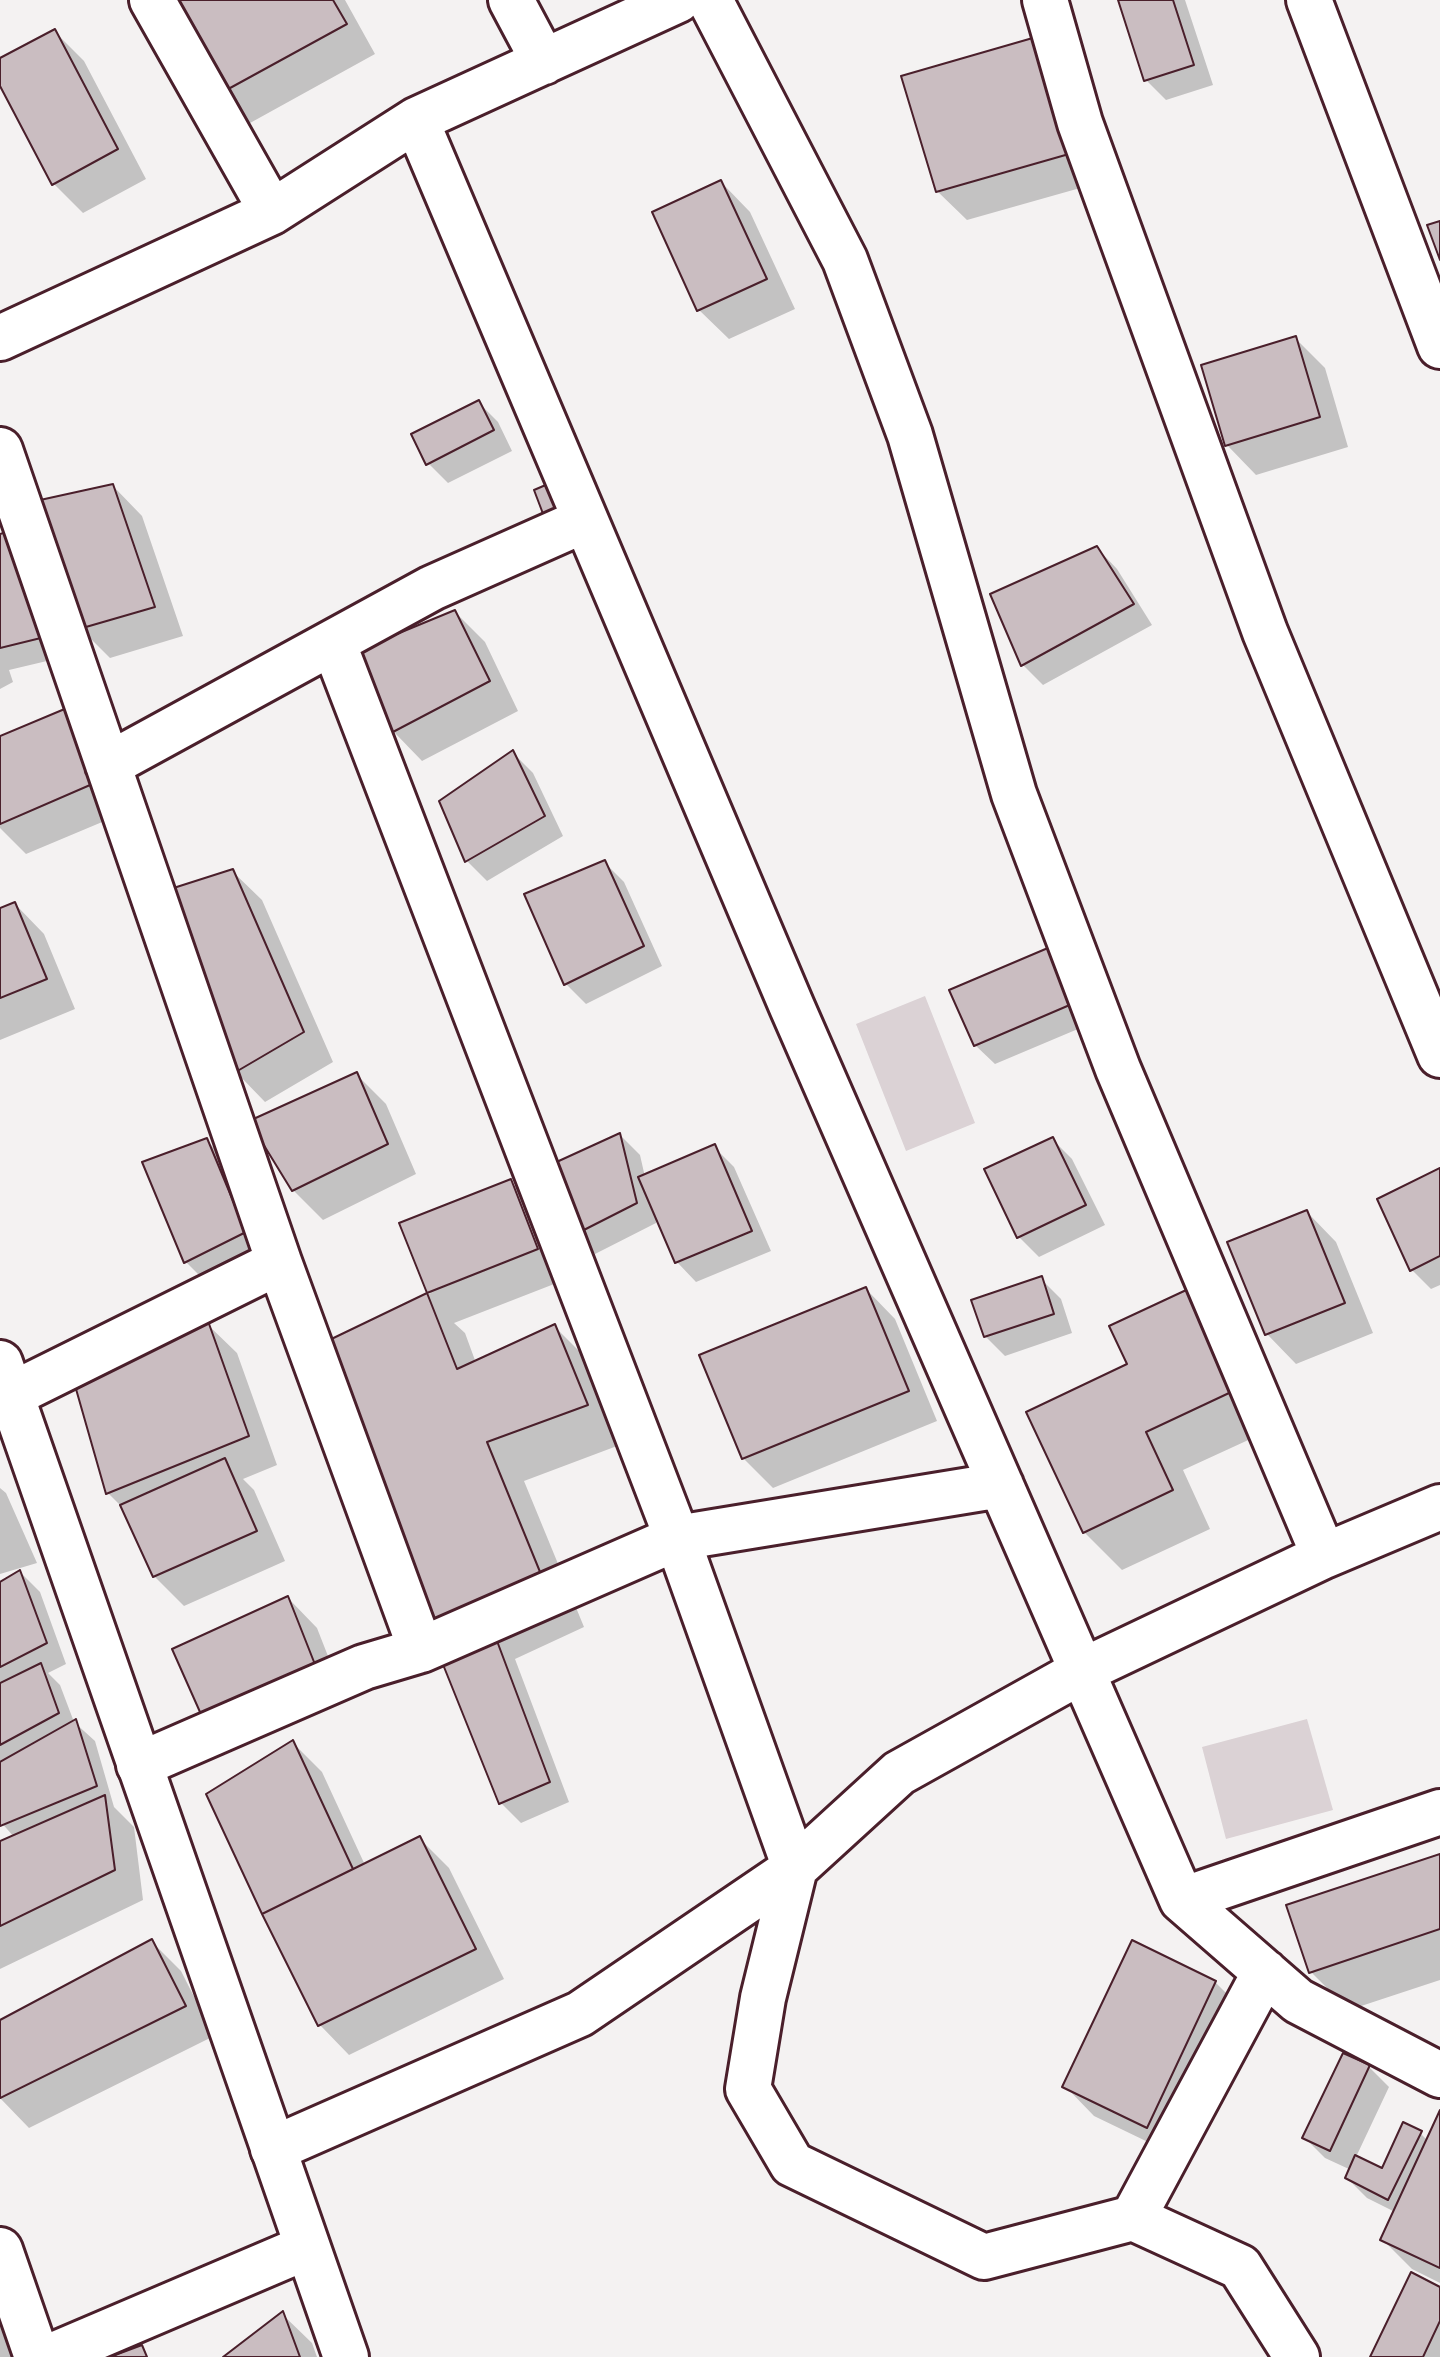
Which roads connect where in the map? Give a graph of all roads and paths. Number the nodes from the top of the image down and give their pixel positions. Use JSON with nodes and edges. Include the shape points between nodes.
{"nodes":[{"id":1,"x":152,"y":0,"type":"edge"},
{"id":2,"x":511,"y":0,"type":"edge"},
{"id":3,"x":678,"y":0,"type":"edge"},
{"id":4,"x":710,"y":0,"type":"edge"},
{"id":5,"x":1045,"y":0,"type":"edge"},
{"id":6,"x":1309,"y":0,"type":"edge"},
{"id":7,"x":544,"y":62,"type":"junction"},
{"id":8,"x":416,"y":120,"type":"junction"},
{"id":9,"x":272,"y":212,"type":"junction"},
{"id":10,"x":0,"y":338,"type":"edge"},
{"id":11,"x":1440,"y":346,"type":"edge"},
{"id":12,"x":0,"y":450,"type":"edge"},
{"id":13,"x":585,"y":520,"type":"junction"},
{"id":14,"x":333,"y":642,"type":"junction"},
{"id":15,"x":108,"y":765,"type":"junction"},
{"id":16,"x":1440,"y":1055,"type":"edge"},
{"id":17,"x":279,"y":1262,"type":"junction"},
{"id":18,"x":5,"y":1379,"type":"edge"},
{"id":19,"x":1001,"y":1485,"type":"junction"},
{"id":20,"x":1440,"y":1507,"type":"edge"},
{"id":21,"x":677,"y":1538,"type":"junction"},
{"id":22,"x":1324,"y":1556,"type":"junction"},
{"id":23,"x":421,"y":1650,"type":"junction"},
{"id":24,"x":1082,"y":1671,"type":"junction"},
{"id":25,"x":139,"y":1765,"type":"junction"},
{"id":26,"x":1440,"y":1812,"type":"edge"},
{"id":27,"x":795,"y":1868,"type":"junction"},
{"id":28,"x":1182,"y":1900,"type":"junction"},
{"id":29,"x":1265,"y":1972,"type":"junction"},
{"id":30,"x":1440,"y":2075,"type":"edge"},
{"id":31,"x":273,"y":2149,"type":"junction"},
{"id":32,"x":1133,"y":2218,"type":"junction"},
{"id":33,"x":307,"y":2247,"type":"junction"},
{"id":34,"x":0,"y":2250,"type":"edge"},
{"id":35,"x":37,"y":2357,"type":"edge"},
{"id":36,"x":49,"y":2357,"type":"edge"},
{"id":37,"x":346,"y":2357,"type":"edge"},
{"id":38,"x":1297,"y":2357,"type":"edge"}],
"edges":[{"from":1,"to":9,"type":"street"},
{"from":2,"to":7,"type":"street"},
{"from":3,"to":7,"type":"street"},
{"from":4,"to":22,"type":"street","via":[[845,260],[910,435],[1014,794],[1118,1069]]},
{"from":5,"to":16,"type":"street","via":[[1080,123],[1265,632]]},
{"from":6,"to":11,"type":"street"},
{"from":7,"to":8,"type":"street"},
{"from":8,"to":9,"type":"street"},
{"from":8,"to":13,"type":"street"},
{"from":9,"to":10,"type":"street"},
{"from":12,"to":15,"type":"street"},
{"from":13,"to":14,"type":"street","via":[[432,588]]},
{"from":13,"to":19,"type":"street"},
{"from":14,"to":15,"type":"street"},
{"from":14,"to":21,"type":"street"},
{"from":15,"to":17,"type":"street"},
{"from":17,"to":18,"type":"street"},
{"from":17,"to":23,"type":"street"},
{"from":18,"to":25,"type":"street"},
{"from":19,"to":21,"type":"street"},
{"from":19,"to":24,"type":"street"},
{"from":20,"to":22,"type":"street"},
{"from":21,"to":23,"type":"street"},
{"from":21,"to":27,"type":"street"},
{"from":22,"to":24,"type":"street"},
{"from":23,"to":25,"type":"street","via":[[364,1667]]},
{"from":24,"to":27,"type":"street","via":[[899,1773]]},
{"from":24,"to":28,"type":"street"},
{"from":25,"to":31,"type":"street"},
{"from":26,"to":28,"type":"street"},
{"from":27,"to":31,"type":"street","via":[[580,2014]]},
{"from":27,"to":32,"type":"street","via":[[763,1998],[748,2089],[792,2164],[984,2257]]},
{"from":28,"to":29,"type":"street"},
{"from":29,"to":30,"type":"street","via":[[1298,2001]]},
{"from":29,"to":32,"type":"street"},
{"from":31,"to":33,"type":"street"},
{"from":32,"to":38,"type":"street","via":[[1240,2267]]},
{"from":33,"to":36,"type":"street"},
{"from":33,"to":37,"type":"street"},
{"from":34,"to":35,"type":"street"}]}
